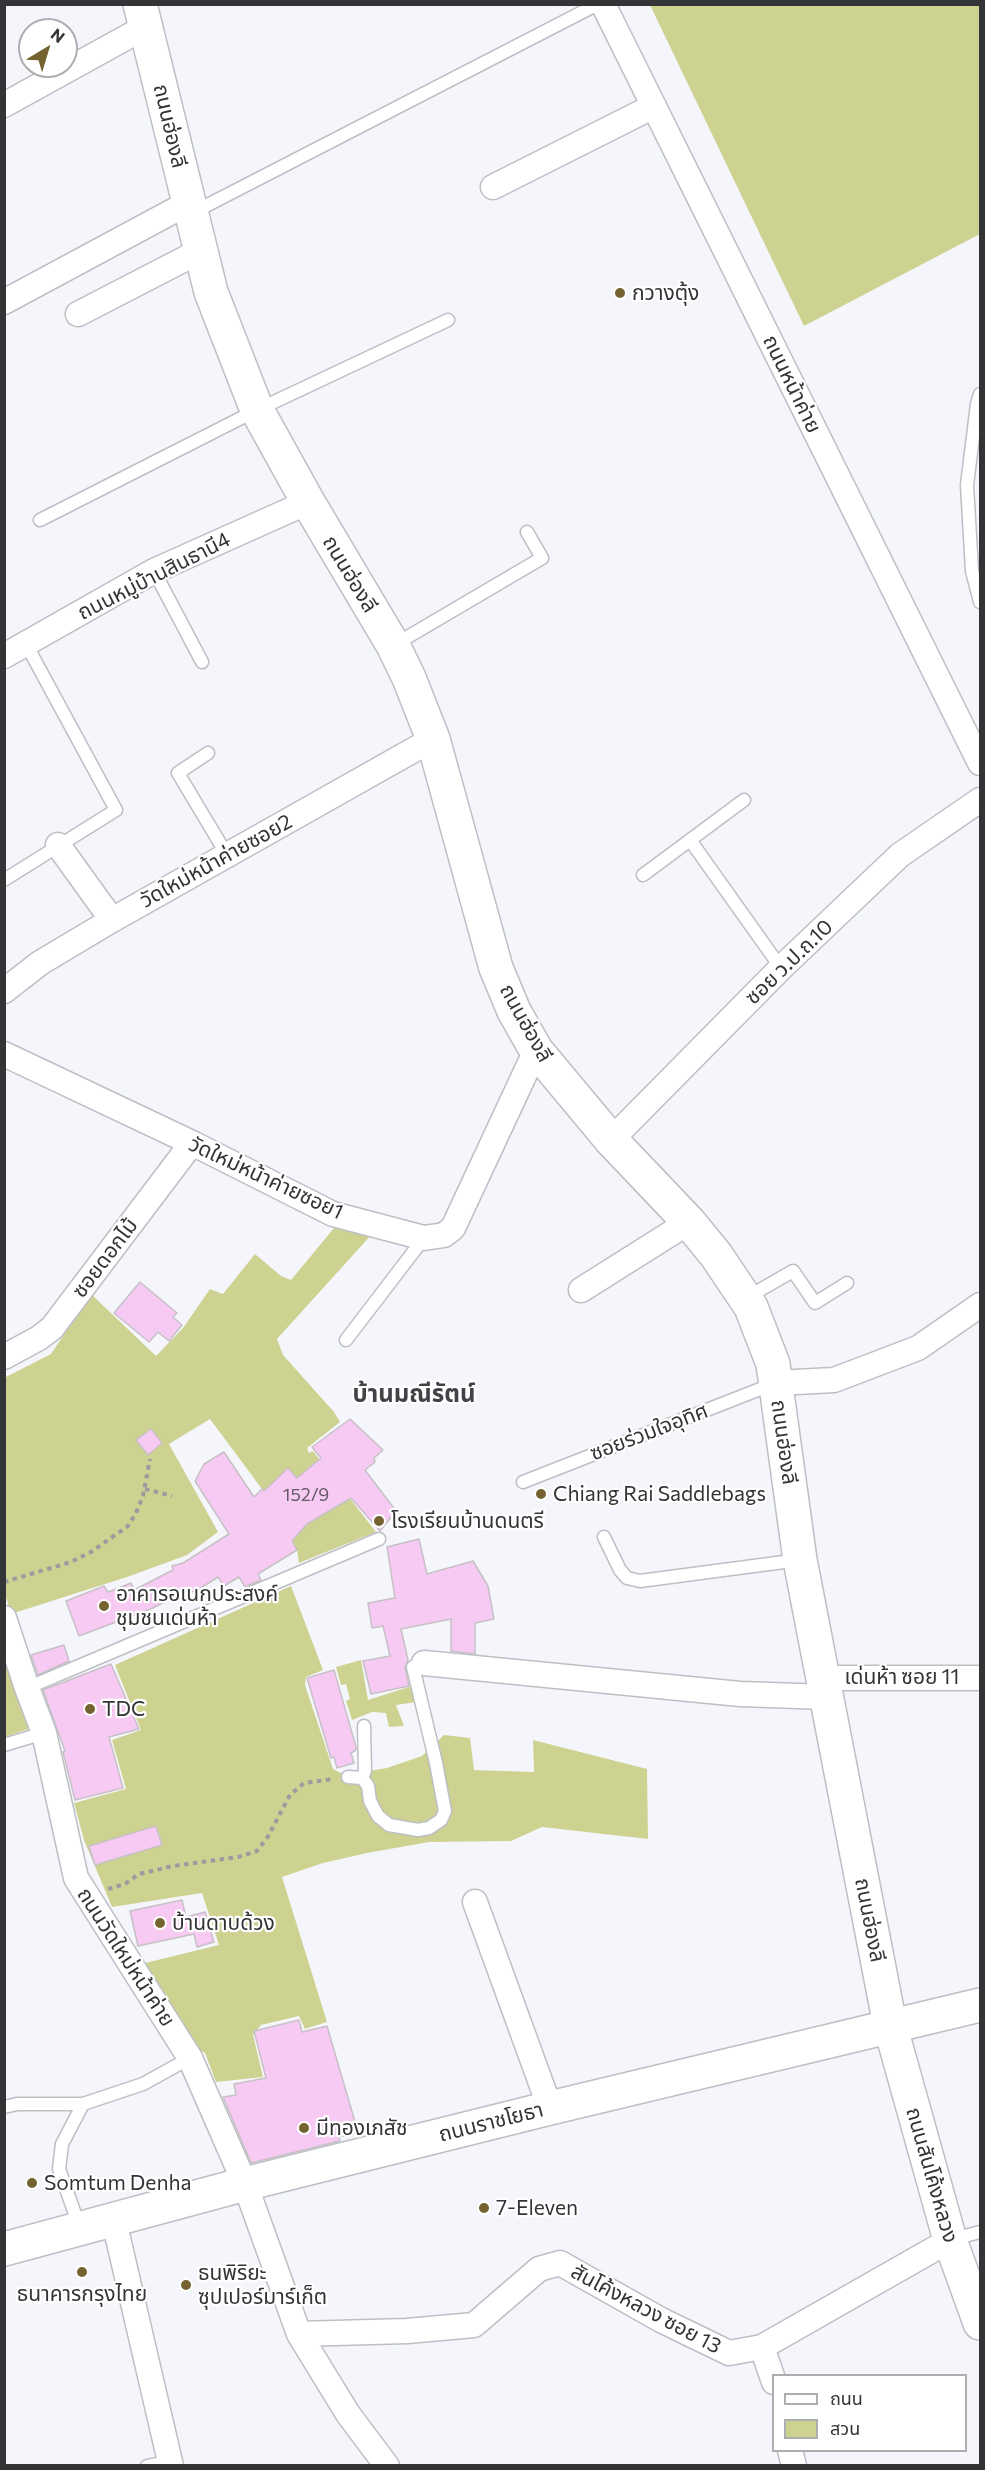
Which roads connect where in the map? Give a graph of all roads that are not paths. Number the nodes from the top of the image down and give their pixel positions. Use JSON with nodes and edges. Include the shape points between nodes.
{"nodes":[{"id":1,"x":598,"y":4,"type":"edge"},
{"id":2,"x":603,"y":4,"type":"edge"},
{"id":3,"x":144,"y":15,"type":"edge"},
{"id":4,"x":4,"y":105,"type":"edge"},
{"id":5,"x":654,"y":106,"type":"junction"},
{"id":6,"x":493,"y":187,"type":"dead end"},
{"id":7,"x":190,"y":208,"type":"junction"},
{"id":8,"x":200,"y":251,"type":"junction"},
{"id":9,"x":4,"y":302,"type":"edge"},
{"id":10,"x":78,"y":314,"type":"dead end"},
{"id":11,"x":448,"y":320,"type":"dead end"},
{"id":12,"x":981,"y":394,"type":"edge"},
{"id":13,"x":258,"y":411,"type":"junction"},
{"id":14,"x":308,"y":502,"type":"junction"},
{"id":15,"x":40,"y":520,"type":"dead end"},
{"id":16,"x":527,"y":532,"type":"dead end"},
{"id":17,"x":154,"y":571,"type":"junction"},
{"id":18,"x":981,"y":602,"type":"edge"},
{"id":19,"x":26,"y":644,"type":"junction"},
{"id":20,"x":393,"y":645,"type":"junction"},
{"id":21,"x":4,"y":656,"type":"edge"},
{"id":22,"x":202,"y":662,"type":"dead end"},
{"id":23,"x":433,"y":739,"type":"junction"},
{"id":24,"x":208,"y":753,"type":"dead end"},
{"id":25,"x":981,"y":764,"type":"edge"},
{"id":26,"x":744,"y":800,"type":"dead end"},
{"id":27,"x":981,"y":800,"type":"edge"},
{"id":28,"x":690,"y":840,"type":"junction"},
{"id":29,"x":58,"y":845,"type":"junction"},
{"id":30,"x":227,"y":855,"type":"junction"},
{"id":31,"x":643,"y":875,"type":"dead end"},
{"id":32,"x":4,"y":880,"type":"edge"},
{"id":33,"x":112,"y":920,"type":"junction"},
{"id":34,"x":781,"y":968,"type":"junction"},
{"id":35,"x":4,"y":991,"type":"edge"},
{"id":36,"x":536,"y":1050,"type":"junction"},
{"id":37,"x":4,"y":1054,"type":"edge"},
{"id":38,"x":611,"y":1140,"type":"junction"},
{"id":39,"x":192,"y":1143,"type":"junction"},
{"id":40,"x":688,"y":1222,"type":"junction"},
{"id":41,"x":424,"y":1238,"type":"junction"},
{"id":42,"x":847,"y":1282,"type":"dead end"},
{"id":43,"x":581,"y":1290,"type":"dead end"},
{"id":44,"x":745,"y":1299,"type":"junction"},
{"id":45,"x":981,"y":1305,"type":"edge"},
{"id":46,"x":346,"y":1340,"type":"dead end"},
{"id":47,"x":4,"y":1357,"type":"edge"},
{"id":48,"x":776,"y":1383,"type":"junction"},
{"id":49,"x":523,"y":1482,"type":"dead end"},
{"id":50,"x":604,"y":1537,"type":"dead end"},
{"id":51,"x":379,"y":1539,"type":"dead end"},
{"id":52,"x":800,"y":1560,"type":"junction"},
{"id":53,"x":4,"y":1618,"type":"edge"},
{"id":54,"x":424,"y":1663,"type":"joint"},
{"id":55,"x":981,"y":1677,"type":"edge"},
{"id":56,"x":27,"y":1688,"type":"junction"},
{"id":57,"x":825,"y":1688,"type":"junction"},
{"id":58,"x":364,"y":1726,"type":"dead end"},
{"id":59,"x":44,"y":1733,"type":"junction"},
{"id":60,"x":4,"y":1745,"type":"edge"},
{"id":61,"x":348,"y":1777,"type":"road end"},
{"id":62,"x":362,"y":1778,"type":"junction"},
{"id":63,"x":475,"y":1902,"type":"dead end"},
{"id":64,"x":981,"y":2005,"type":"edge"},
{"id":65,"x":890,"y":2025,"type":"junction"},
{"id":66,"x":190,"y":2058,"type":"junction"},
{"id":67,"x":83,"y":2104,"type":"junction"},
{"id":68,"x":4,"y":2107,"type":"edge"},
{"id":69,"x":550,"y":2108,"type":"junction"},
{"id":70,"x":244,"y":2184,"type":"junction"},
{"id":71,"x":114,"y":2221,"type":"junction"},
{"id":72,"x":81,"y":2229,"type":"junction"},
{"id":73,"x":965,"y":2236,"type":"edge"},
{"id":74,"x":4,"y":2249,"type":"edge"},
{"id":75,"x":981,"y":2323,"type":"edge"},
{"id":76,"x":299,"y":2334,"type":"junction"},
{"id":77,"x":762,"y":2347,"type":"junction"},
{"id":78,"x":772,"y":2376,"type":"edge"},
{"id":79,"x":162,"y":2464,"type":"edge"},
{"id":80,"x":387,"y":2466,"type":"edge"}],
"edges":[{"from":1,"to":7,"type":"lane"},
{"from":2,"to":5,"type":"street","name":"ถนนหน้าค่าย"},
{"from":3,"to":4,"type":"street"},
{"from":3,"to":7,"type":"street","name":"ถนนฮ่องลี"},
{"from":5,"to":6,"type":"street"},
{"from":5,"to":25,"type":"street","name":"ถนนหน้าค่าย"},
{"from":7,"to":8,"type":"street","name":"ถนนฮ่องลี"},
{"from":7,"to":9,"type":"street"},
{"from":8,"to":10,"type":"street"},
{"from":8,"to":13,"type":"street","name":"ถนนฮ่องลี","via":[[211,291]]},
{"from":11,"to":13,"type":"lane"},
{"from":12,"to":18,"type":"lane","via":[[967,484],[972,571]]},
{"from":13,"to":14,"type":"street","name":"ถนนฮ่องลี"},
{"from":13,"to":15,"type":"lane"},
{"from":14,"to":17,"type":"street","name":"ถนนหมู่บ้านสินธานี4"},
{"from":14,"to":20,"type":"street","name":"ถนนฮ่องลี"},
{"from":16,"to":20,"type":"lane","via":[[542,558]]},
{"from":17,"to":19,"type":"street","name":"ถนนหมู่บ้านสินธานี4"},
{"from":17,"to":22,"type":"lane"},
{"from":19,"to":21,"type":"street","name":"ถนนหมู่บ้านสินธานี4"},
{"from":19,"to":29,"type":"lane","via":[[116,810]]},
{"from":20,"to":23,"type":"street","name":"ถนนฮ่องลี"},
{"from":23,"to":30,"type":"street","name":"วัดใหม่หน้าค่ายซอย2"},
{"from":23,"to":36,"type":"street","name":"ถนนฮ่องลี","via":[[496,968]]},
{"from":24,"to":30,"type":"lane","via":[[178,773]]},
{"from":26,"to":28,"type":"lane"},
{"from":27,"to":34,"type":"street","name":"ซอย ว.ป.ถ.10","via":[[900,855]]},
{"from":28,"to":31,"type":"lane"},
{"from":28,"to":34,"type":"lane"},
{"from":29,"to":32,"type":"lane"},
{"from":29,"to":33,"type":"street"},
{"from":30,"to":33,"type":"street","name":"วัดใหม่หน้าค่ายซอย2"},
{"from":33,"to":35,"type":"street","name":"วัดใหม่หน้าค่ายซอย2","via":[[40,963]]},
{"from":34,"to":38,"type":"street","name":"ซอย ว.ป.ถ.10"},
{"from":36,"to":38,"type":"street","name":"ถนนฮ่องลี"},
{"from":36,"to":41,"type":"street","via":[[453,1228],[444,1235]]},
{"from":37,"to":39,"type":"street","name":"วัดใหม่หน้าค่ายซอย1"},
{"from":38,"to":40,"type":"street","name":"ถนนฮ่องลี"},
{"from":39,"to":41,"type":"street","name":"วัดใหม่หน้าค่ายซอย1","via":[[333,1214]]},
{"from":39,"to":47,"type":"street","name":"ซอยดอกไม้","via":[[52,1328]]},
{"from":40,"to":43,"type":"street"},
{"from":40,"to":44,"type":"street","name":"ถนนฮ่องลี"},
{"from":41,"to":46,"type":"lane"},
{"from":42,"to":44,"type":"lane","via":[[815,1303],[793,1271]]},
{"from":44,"to":48,"type":"street","name":"ถนนฮ่องลี","via":[[773,1364]]},
{"from":45,"to":48,"type":"street","via":[[918,1348],[834,1380]]},
{"from":48,"to":49,"type":"lane","name":"ซอยร่วมใจอุทิศ"},
{"from":48,"to":52,"type":"street","name":"ถนนฮ่องลี"},
{"from":50,"to":52,"type":"lane","via":[[620,1570],[627,1578],[640,1581]]},
{"from":51,"to":56,"type":"lane"},
{"from":52,"to":57,"type":"street","name":"ถนนฮ่องลี"},
{"from":53,"to":56,"type":"street","name":"ถนนวัดใหม่หน้าค่าย"},
{"from":54,"to":57,"type":"street","name":"เด่นห้า ซอย 11","via":[[740,1694]]},
{"from":54,"to":62,"type":"lane","via":[[413,1667],[445,1811],[441,1820],[418,1830],[389,1825],[378,1816]]},
{"from":55,"to":57,"type":"street","name":"เด่นห้า ซอย 11"},
{"from":56,"to":59,"type":"street","name":"ถนนวัดใหม่หน้าค่าย"},
{"from":57,"to":65,"type":"street","name":"ถนนฮ่องลี"},
{"from":58,"to":62,"type":"lane"},
{"from":59,"to":60,"type":"lane"},
{"from":59,"to":66,"type":"street","name":"ถนนวัดใหม่หน้าค่าย","via":[[76,1878]]},
{"from":61,"to":62,"type":"lane"},
{"from":63,"to":69,"type":"street"},
{"from":64,"to":65,"type":"street","name":"ถนนราชโยธา"},
{"from":65,"to":69,"type":"street","name":"ถนนราชโยธา"},
{"from":65,"to":73,"type":"street","name":"ถนนสันโค้งหลวง"},
{"from":66,"to":67,"type":"lane","via":[[143,2084]]},
{"from":66,"to":70,"type":"street","name":"ถนนวัดใหม่หน้าค่าย"},
{"from":67,"to":68,"type":"lane"},
{"from":67,"to":72,"type":"lane","via":[[62,2144],[59,2169]]},
{"from":69,"to":70,"type":"street","name":"ถนนราชโยธา"},
{"from":70,"to":71,"type":"street","name":"ถนนราชโยธา"},
{"from":70,"to":76,"type":"street","name":"ถนนวัดใหม่หน้าค่าย"},
{"from":71,"to":72,"type":"street","name":"ถนนราชโยธา"},
{"from":71,"to":79,"type":"street"},
{"from":72,"to":74,"type":"street","name":"ถนนราชโยธา"},
{"from":73,"to":75,"type":"street","name":"ถนนสันโค้งหลวง"},
{"from":73,"to":77,"type":"street","name":"สันโค้งหลวง ซอย 13"},
{"from":76,"to":77,"type":"street","name":"สันโค้งหลวง ซอย 13","via":[[474,2325],[539,2269],[560,2263],[729,2353]]},
{"from":76,"to":80,"type":"street","name":"ถนนวัดใหม่หน้าค่าย","via":[[348,2414]]},
{"from":77,"to":78,"type":"street"}]}
